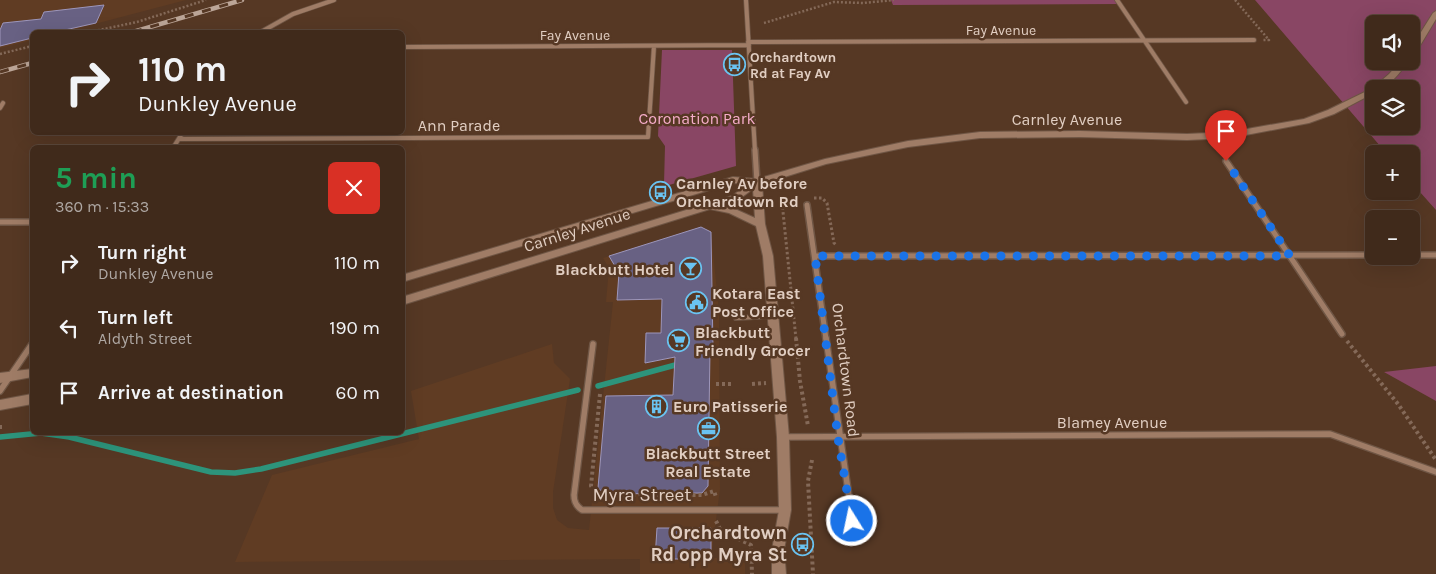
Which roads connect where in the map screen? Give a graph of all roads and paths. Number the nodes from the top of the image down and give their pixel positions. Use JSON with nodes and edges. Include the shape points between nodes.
{"nodes":[{"id":1,"x":206,"y":0,"type":"edge"},
{"id":2,"x":334,"y":0,"type":"edge"},
{"id":3,"x":746,"y":0,"type":"edge"},
{"id":4,"x":894,"y":0,"type":"edge"},
{"id":5,"x":1117,"y":0,"type":"edge"},
{"id":6,"x":1235,"y":0,"type":"edge"},
{"id":7,"x":1436,"y":14,"type":"edge"},
{"id":8,"x":764,"y":23,"type":"dead end"},
{"id":9,"x":99,"y":30,"type":"edge"},
{"id":10,"x":264,"y":30,"type":"edge"},
{"id":11,"x":1254,"y":40,"type":"joint"},
{"id":12,"x":1420,"y":40,"type":"edge"},
{"id":13,"x":1145,"y":41,"type":"junction"},
{"id":14,"x":748,"y":44,"type":"junction"},
{"id":15,"x":30,"y":46,"type":"edge"},
{"id":16,"x":654,"y":46,"type":"junction"},
{"id":17,"x":405,"y":47,"type":"edge"},
{"id":18,"x":0,"y":54,"type":"edge"},
{"id":19,"x":1398,"y":70,"type":"edge"},
{"id":20,"x":1387,"y":80,"type":"edge"},
{"id":21,"x":1365,"y":94,"type":"edge"},
{"id":22,"x":1186,"y":102,"type":"dead end"},
{"id":23,"x":3,"y":103,"type":"dead end"},
{"id":24,"x":0,"y":108,"type":"edge"},
{"id":25,"x":181,"y":135,"type":"edge"},
{"id":26,"x":179,"y":139,"type":"junction"},
{"id":27,"x":175,"y":145,"type":"edge"},
{"id":28,"x":1226,"y":161,"type":"dead end"},
{"id":29,"x":757,"y":182,"type":"junction"},
{"id":30,"x":810,"y":198,"type":"dead end"},
{"id":31,"x":803,"y":199,"type":"dead end"},
{"id":32,"x":807,"y":205,"type":"dead end"},
{"id":33,"x":707,"y":206,"type":"junction"},
{"id":34,"x":0,"y":222,"type":"edge"},
{"id":35,"x":30,"y":222,"type":"edge"},
{"id":36,"x":760,"y":224,"type":"junction"},
{"id":37,"x":1365,"y":255,"type":"edge"},
{"id":38,"x":1420,"y":255,"type":"edge"},
{"id":39,"x":1436,"y":255,"type":"edge"},
{"id":40,"x":815,"y":256,"type":"junction"},
{"id":41,"x":850,"y":256,"type":"junction"},
{"id":42,"x":1290,"y":256,"type":"junction"},
{"id":43,"x":405,"y":278,"type":"edge"},
{"id":44,"x":405,"y":300,"type":"edge"},
{"id":45,"x":773,"y":316,"type":"junction"},
{"id":46,"x":736,"y":318,"type":"dead end"},
{"id":47,"x":1342,"y":334,"type":"joint"},
{"id":48,"x":593,"y":344,"type":"dead end"},
{"id":49,"x":30,"y":346,"type":"edge"},
{"id":50,"x":30,"y":373,"type":"edge"},
{"id":51,"x":5,"y":377,"type":"edge"},
{"id":52,"x":767,"y":383,"type":"dead end"},
{"id":53,"x":716,"y":384,"type":"dead end"},
{"id":54,"x":732,"y":384,"type":"dead end"},
{"id":55,"x":752,"y":384,"type":"dead end"},
{"id":56,"x":0,"y":391,"type":"edge"},
{"id":57,"x":600,"y":394,"type":"dead end"},
{"id":58,"x":30,"y":399,"type":"edge"},
{"id":59,"x":0,"y":404,"type":"edge"},
{"id":60,"x":808,"y":426,"type":"dead end"},
{"id":61,"x":783,"y":437,"type":"junction"},
{"id":62,"x":838,"y":438,"type":"junction"},
{"id":63,"x":812,"y":460,"type":"dead end"},
{"id":64,"x":1436,"y":460,"type":"edge"},
{"id":65,"x":1436,"y":472,"type":"edge"},
{"id":66,"x":716,"y":496,"type":"dead end"},
{"id":67,"x":785,"y":510,"type":"junction"},
{"id":68,"x":716,"y":521,"type":"dead end"},
{"id":69,"x":855,"y":538,"type":"dead end"},
{"id":70,"x":752,"y":574,"type":"edge"},
{"id":71,"x":779,"y":574,"type":"edge"},
{"id":72,"x":813,"y":574,"type":"edge"}],
"edges":[{"from":1,"to":9,"type":"path"},
{"from":2,"to":10,"type":"street","via":[[292,14]]},
{"from":3,"to":14,"type":"street"},
{"from":4,"to":8,"type":"path","via":[[834,2]]},
{"from":5,"to":13,"type":"street"},
{"from":6,"to":11,"type":"path","via":[[1269,40]]},
{"from":7,"to":12,"type":"main road"},
{"from":11,"to":13,"type":"street","name":"Fay Avenue"},
{"from":13,"to":14,"type":"street","name":"Fay Avenue"},
{"from":13,"to":22,"type":"street"},
{"from":14,"to":16,"type":"street","name":"Fay Avenue"},
{"from":14,"to":29,"type":"street"},
{"from":15,"to":18,"type":"path"},
{"from":16,"to":17,"type":"street","name":"Fay Avenue"},
{"from":16,"to":26,"type":"street","name":"Ann Parade","via":[[648,137]]},
{"from":19,"to":20,"type":"main road","name":"Carnley Avenue"},
{"from":21,"to":29,"type":"main road","name":"Carnley Avenue","via":[[1306,121],[1230,135],[980,136],[908,144],[825,162]]},
{"from":23,"to":24,"type":"street"},
{"from":25,"to":26,"type":"street"},
{"from":26,"to":27,"type":"street"},
{"from":28,"to":42,"type":"street"},
{"from":29,"to":33,"type":"main road","name":"Carnley Avenue","via":[[735,198]]},
{"from":29,"to":36,"type":"main road"},
{"from":29,"to":43,"type":"main road","name":"Carnley Avenue","via":[[734,180]]},
{"from":30,"to":41,"type":"path","via":[[825,200],[834,243],[847,247]]},
{"from":31,"to":60,"type":"path","via":[[782,202],[800,381]]},
{"from":32,"to":40,"type":"street","name":"Orchardtown Road"},
{"from":33,"to":36,"type":"main road","via":[[732,211]]},
{"from":33,"to":44,"type":"main road","name":"Carnley Avenue"},
{"from":34,"to":35,"type":"street"},
{"from":36,"to":45,"type":"main road","via":[[768,256]]},
{"from":37,"to":42,"type":"street"},
{"from":38,"to":39,"type":"street"},
{"from":40,"to":41,"type":"street"},
{"from":40,"to":62,"type":"street","name":"Orchardtown Road"},
{"from":41,"to":42,"type":"street"},
{"from":42,"to":47,"type":"street"},
{"from":45,"to":46,"type":"lane"},
{"from":45,"to":61,"type":"main road"},
{"from":47,"to":64,"type":"path","via":[[1398,404]]},
{"from":48,"to":67,"type":"street","name":"Myra Street","via":[[573,500],[575,506],[582,510]]},
{"from":49,"to":51,"type":"street"},
{"from":50,"to":51,"type":"main road"},
{"from":51,"to":56,"type":"street"},
{"from":52,"to":55,"type":"path"},
{"from":53,"to":54,"type":"path"},
{"from":57,"to":66,"type":"path","via":[[591,486],[598,495],[702,495],[714,492]]},
{"from":58,"to":59,"type":"main road"},
{"from":61,"to":62,"type":"street","name":"Blamey Avenue"},
{"from":61,"to":67,"type":"main road"},
{"from":62,"to":65,"type":"street","name":"Blamey Avenue","via":[[1330,434]]},
{"from":62,"to":69,"type":"street","name":"Orchardtown Road"},
{"from":63,"to":72,"type":"path","via":[[808,481]]},
{"from":67,"to":71,"type":"main road","via":[[778,550]]},
{"from":68,"to":70,"type":"path","via":[[721,531],[751,545]]}]}
